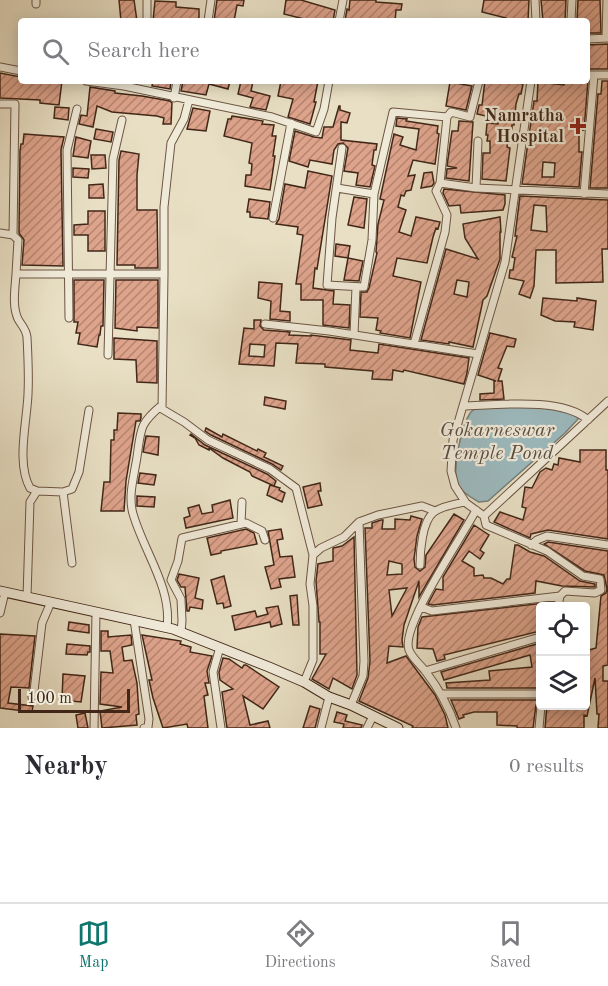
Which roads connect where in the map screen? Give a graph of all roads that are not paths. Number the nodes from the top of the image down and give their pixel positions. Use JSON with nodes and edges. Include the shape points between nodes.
{"nodes":[{"id":1,"x":147,"y":0,"type":"edge"},
{"id":2,"x":211,"y":0,"type":"edge"},
{"id":3,"x":343,"y":0,"type":"edge"},
{"id":4,"x":535,"y":0,"type":"edge"},
{"id":5,"x":572,"y":0,"type":"edge"},
{"id":6,"x":607,"y":0,"type":"edge"},
{"id":7,"x":147,"y":18,"type":"edge"},
{"id":8,"x":208,"y":18,"type":"edge"},
{"id":9,"x":340,"y":18,"type":"edge"},
{"id":10,"x":536,"y":18,"type":"edge"},
{"id":11,"x":571,"y":18,"type":"edge"},
{"id":12,"x":607,"y":38,"type":"edge"},
{"id":13,"x":590,"y":39,"type":"edge"},
{"id":14,"x":0,"y":67,"type":"edge"},
{"id":15,"x":18,"y":70,"type":"edge"},
{"id":16,"x":591,"y":75,"type":"edge"},
{"id":17,"x":608,"y":75,"type":"edge"},
{"id":18,"x":125,"y":84,"type":"edge"},
{"id":19,"x":176,"y":84,"type":"edge"},
{"id":20,"x":328,"y":84,"type":"edge"},
{"id":21,"x":478,"y":84,"type":"edge"},
{"id":22,"x":531,"y":84,"type":"edge"},
{"id":23,"x":174,"y":98,"type":"junction"},
{"id":24,"x":189,"y":100,"type":"junction"},
{"id":25,"x":0,"y":104,"type":"edge"},
{"id":26,"x":77,"y":109,"type":"dead end"},
{"id":27,"x":447,"y":117,"type":"junction"},
{"id":28,"x":122,"y":120,"type":"dead end"},
{"id":29,"x":291,"y":123,"type":"junction"},
{"id":30,"x":478,"y":141,"type":"dead end"},
{"id":31,"x":342,"y":148,"type":"dead end"},
{"id":32,"x":440,"y":183,"type":"junction"},
{"id":33,"x":337,"y":188,"type":"junction"},
{"id":34,"x":476,"y":188,"type":"junction"},
{"id":35,"x":514,"y":191,"type":"junction"},
{"id":36,"x":374,"y":194,"type":"junction"},
{"id":37,"x":584,"y":194,"type":"junction"},
{"id":38,"x":608,"y":194,"type":"edge"},
{"id":39,"x":273,"y":218,"type":"dead end"},
{"id":40,"x":0,"y":233,"type":"edge"},
{"id":41,"x":13,"y":235,"type":"junction"},
{"id":42,"x":16,"y":274,"type":"junction"},
{"id":43,"x":68,"y":274,"type":"junction"},
{"id":44,"x":111,"y":274,"type":"junction"},
{"id":45,"x":164,"y":274,"type":"junction"},
{"id":46,"x":356,"y":287,"type":"junction"},
{"id":47,"x":69,"y":318,"type":"dead end"},
{"id":48,"x":265,"y":324,"type":"dead end"},
{"id":49,"x":354,"y":335,"type":"junction"},
{"id":50,"x":414,"y":344,"type":"junction"},
{"id":51,"x":478,"y":354,"type":"junction"},
{"id":52,"x":108,"y":355,"type":"dead end"},
{"id":53,"x":608,"y":401,"type":"edge"},
{"id":54,"x":162,"y":405,"type":"junction"},
{"id":55,"x":463,"y":406,"type":"junction"},
{"id":56,"x":89,"y":410,"type":"dead end"},
{"id":57,"x":588,"y":420,"type":"junction"},
{"id":58,"x":38,"y":491,"type":"junction"},
{"id":59,"x":63,"y":492,"type":"junction"},
{"id":60,"x":242,"y":502,"type":"dead end"},
{"id":61,"x":465,"y":502,"type":"junction"},
{"id":62,"x":476,"y":510,"type":"junction"},
{"id":63,"x":435,"y":511,"type":"junction"},
{"id":64,"x":483,"y":516,"type":"junction"},
{"id":65,"x":359,"y":522,"type":"junction"},
{"id":66,"x":241,"y":524,"type":"junction"},
{"id":67,"x":265,"y":540,"type":"dead end"},
{"id":68,"x":531,"y":545,"type":"junction"},
{"id":69,"x":608,"y":545,"type":"edge"},
{"id":70,"x":313,"y":555,"type":"junction"},
{"id":71,"x":72,"y":563,"type":"dead end"},
{"id":72,"x":420,"y":566,"type":"dead end"},
{"id":73,"x":604,"y":580,"type":"edge"},
{"id":74,"x":2,"y":591,"type":"edge"},
{"id":75,"x":560,"y":596,"type":"junction"},
{"id":76,"x":27,"y":597,"type":"junction"},
{"id":77,"x":51,"y":602,"type":"junction"},
{"id":78,"x":559,"y":602,"type":"edge"},
{"id":79,"x":420,"y":607,"type":"junction"},
{"id":80,"x":96,"y":612,"type":"junction"},
{"id":81,"x":0,"y":613,"type":"edge"},
{"id":82,"x":134,"y":620,"type":"junction"},
{"id":83,"x":167,"y":627,"type":"junction"},
{"id":84,"x":181,"y":632,"type":"junction"},
{"id":85,"x":536,"y":638,"type":"edge"},
{"id":86,"x":220,"y":647,"type":"junction"},
{"id":87,"x":425,"y":671,"type":"junction"},
{"id":88,"x":304,"y":682,"type":"junction"},
{"id":89,"x":441,"y":694,"type":"junction"},
{"id":90,"x":536,"y":694,"type":"edge"},
{"id":91,"x":32,"y":697,"type":"dead end"},
{"id":92,"x":329,"y":697,"type":"junction"},
{"id":93,"x":351,"y":705,"type":"junction"},
{"id":94,"x":541,"y":710,"type":"edge"},
{"id":95,"x":373,"y":716,"type":"junction"},
{"id":96,"x":147,"y":727,"type":"edge"},
{"id":97,"x":94,"y":728,"type":"edge"},
{"id":98,"x":221,"y":728,"type":"edge"},
{"id":99,"x":321,"y":728,"type":"edge"},
{"id":100,"x":367,"y":728,"type":"edge"},
{"id":101,"x":398,"y":728,"type":"edge"},
{"id":102,"x":456,"y":728,"type":"edge"},
{"id":103,"x":539,"y":728,"type":"edge"}],
"edges":[{"from":1,"to":7,"type":"street"},
{"from":2,"to":8,"type":"street"},
{"from":3,"to":9,"type":"street"},
{"from":4,"to":10,"type":"street"},
{"from":5,"to":11,"type":"street"},
{"from":6,"to":12,"type":"street"},
{"from":12,"to":13,"type":"street"},
{"from":14,"to":15,"type":"street"},
{"from":16,"to":17,"type":"street"},
{"from":16,"to":37,"type":"street"},
{"from":18,"to":23,"type":"street"},
{"from":19,"to":23,"type":"street"},
{"from":20,"to":29,"type":"street","via":[[316,132]]},
{"from":21,"to":27,"type":"street","via":[[470,117],[451,112]]},
{"from":22,"to":35,"type":"street"},
{"from":23,"to":24,"type":"street"},
{"from":24,"to":29,"type":"street"},
{"from":24,"to":45,"type":"street","via":[[171,143],[164,207]]},
{"from":25,"to":41,"type":"street","via":[[15,104]]},
{"from":26,"to":43,"type":"street","via":[[67,150]]},
{"from":27,"to":32,"type":"street"},
{"from":27,"to":36,"type":"street","via":[[393,112]]},
{"from":28,"to":44,"type":"street","via":[[113,159]]},
{"from":29,"to":39,"type":"street"},
{"from":30,"to":34,"type":"street"},
{"from":31,"to":33,"type":"street"},
{"from":32,"to":34,"type":"street"},
{"from":32,"to":50,"type":"street","via":[[436,191],[447,215],[445,232]]},
{"from":33,"to":36,"type":"street"},
{"from":33,"to":46,"type":"street","via":[[327,285]]},
{"from":34,"to":35,"type":"street"},
{"from":35,"to":37,"type":"street"},
{"from":35,"to":51,"type":"street","via":[[505,262]]},
{"from":36,"to":46,"type":"street","via":[[366,281],[364,287]]},
{"from":37,"to":38,"type":"street"},
{"from":40,"to":41,"type":"street"},
{"from":41,"to":42,"type":"street","via":[[18,240]]},
{"from":42,"to":43,"type":"street"},
{"from":42,"to":58,"type":"street","via":[[14,307],[27,337],[25,476],[30,489]]},
{"from":43,"to":44,"type":"street"},
{"from":43,"to":47,"type":"street"},
{"from":44,"to":45,"type":"street"},
{"from":44,"to":52,"type":"street"},
{"from":45,"to":54,"type":"street"},
{"from":46,"to":49,"type":"street"},
{"from":48,"to":49,"type":"street"},
{"from":49,"to":50,"type":"street"},
{"from":50,"to":51,"type":"street"},
{"from":51,"to":55,"type":"street"},
{"from":53,"to":57,"type":"street"},
{"from":54,"to":70,"type":"street","via":[[162,409],[208,440],[270,469],[296,488]]},
{"from":54,"to":83,"type":"street","via":[[146,418],[141,429],[130,494],[133,516],[169,612]]},
{"from":55,"to":57,"type":"street","via":[[527,404],[567,408]]},
{"from":55,"to":61,"type":"street","via":[[453,440],[451,471]]},
{"from":56,"to":59,"type":"street","via":[[78,479],[72,489]]},
{"from":57,"to":64,"type":"street"},
{"from":58,"to":59,"type":"street"},
{"from":58,"to":76,"type":"street","via":[[30,502]]},
{"from":59,"to":71,"type":"street"},
{"from":60,"to":66,"type":"street"},
{"from":61,"to":62,"type":"street"},
{"from":61,"to":63,"type":"street"},
{"from":62,"to":64,"type":"street"},
{"from":62,"to":79,"type":"street"},
{"from":63,"to":65,"type":"street","via":[[422,506]]},
{"from":63,"to":72,"type":"street","via":[[429,516],[420,545]]},
{"from":64,"to":68,"type":"street","via":[[486,525]]},
{"from":65,"to":70,"type":"street","via":[[344,537]]},
{"from":65,"to":93,"type":"street","via":[[364,661],[363,676]]},
{"from":66,"to":67,"type":"street","via":[[256,527]]},
{"from":66,"to":84,"type":"street","via":[[180,540],[171,580],[181,599]]},
{"from":68,"to":69,"type":"street","via":[[547,536]]},
{"from":68,"to":73,"type":"street","via":[[547,551],[583,576]]},
{"from":70,"to":88,"type":"street","via":[[313,660]]},
{"from":73,"to":75,"type":"street","via":[[601,590],[595,593],[565,591]]},
{"from":74,"to":76,"type":"street"},
{"from":74,"to":81,"type":"street"},
{"from":75,"to":78,"type":"street"},
{"from":75,"to":79,"type":"street","via":[[432,611]]},
{"from":76,"to":77,"type":"street"},
{"from":77,"to":80,"type":"street"},
{"from":77,"to":91,"type":"street","via":[[42,623]]},
{"from":79,"to":87,"type":"street","via":[[407,642]]},
{"from":80,"to":82,"type":"street"},
{"from":80,"to":97,"type":"street"},
{"from":82,"to":83,"type":"street"},
{"from":82,"to":96,"type":"street"},
{"from":83,"to":84,"type":"street"},
{"from":84,"to":86,"type":"street"},
{"from":85,"to":87,"type":"street"},
{"from":86,"to":88,"type":"street"},
{"from":86,"to":98,"type":"street","via":[[213,672]]},
{"from":87,"to":89,"type":"street"},
{"from":88,"to":92,"type":"street"},
{"from":89,"to":90,"type":"street"},
{"from":89,"to":102,"type":"street"},
{"from":92,"to":93,"type":"street"},
{"from":92,"to":99,"type":"street"},
{"from":93,"to":95,"type":"street"},
{"from":94,"to":103,"type":"street"},
{"from":95,"to":100,"type":"street"},
{"from":95,"to":101,"type":"street"}]}
